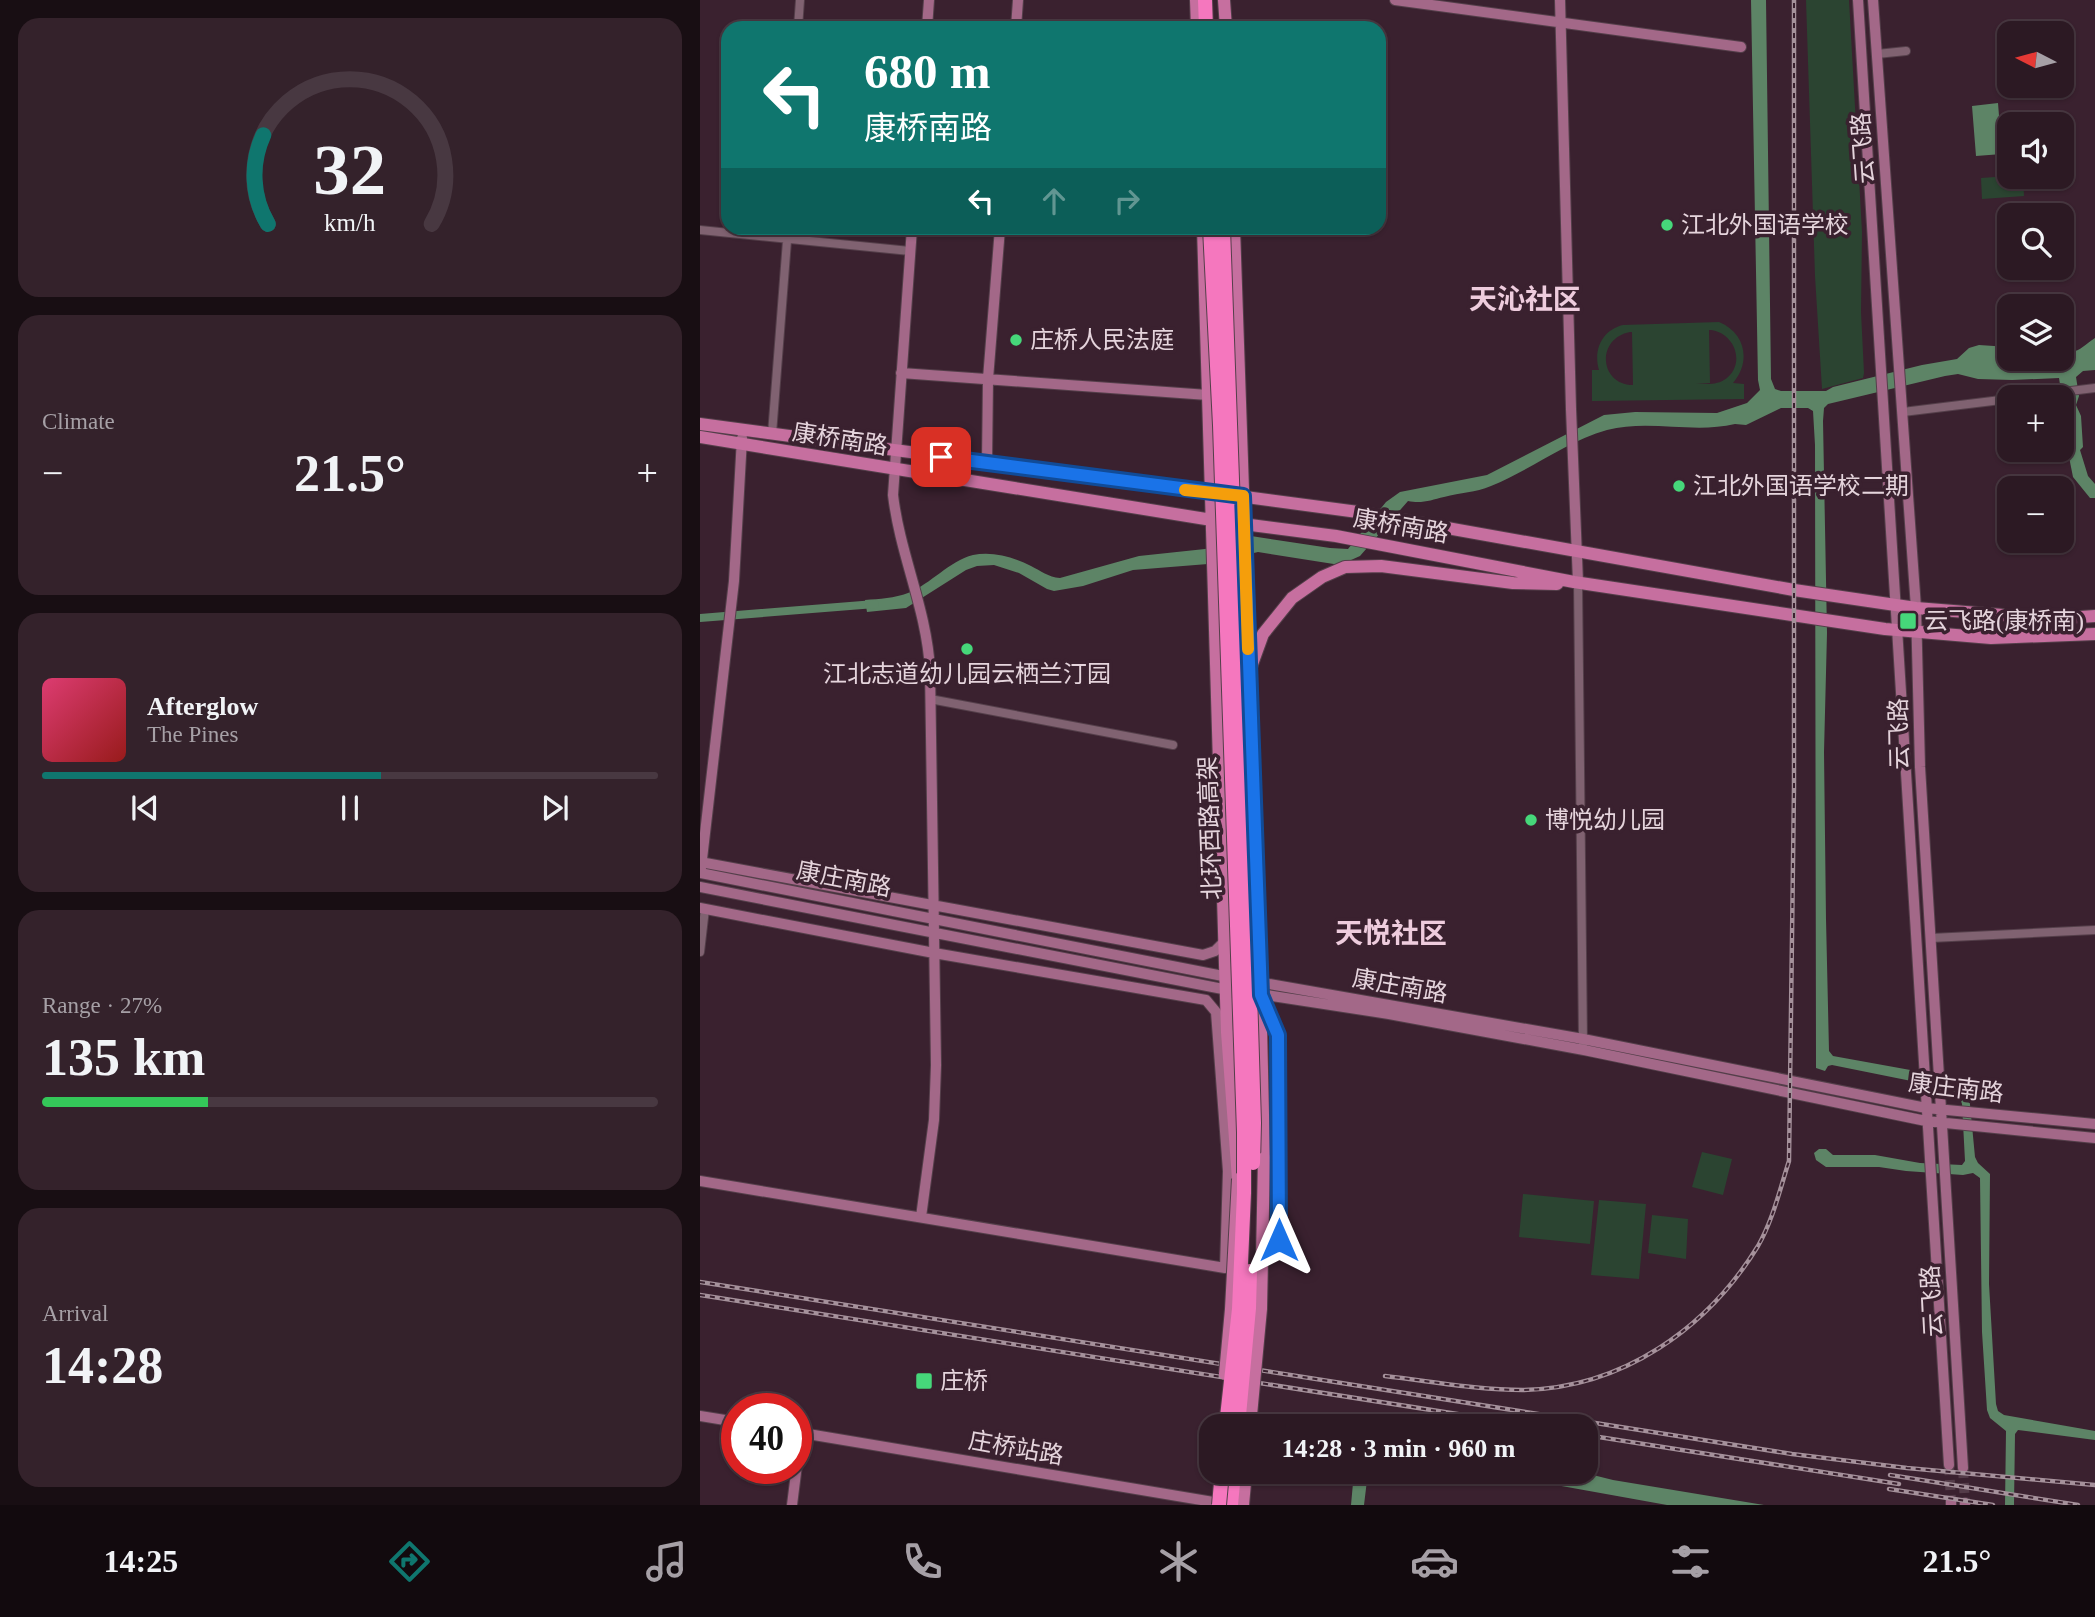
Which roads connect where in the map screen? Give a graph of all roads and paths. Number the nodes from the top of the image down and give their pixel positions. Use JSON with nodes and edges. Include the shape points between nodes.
{"nodes":[{"id":1,"x":800,"y":0,"type":"edge"},
{"id":2,"x":929,"y":0,"type":"edge"},
{"id":3,"x":1018,"y":0,"type":"edge"},
{"id":4,"x":1196,"y":0,"type":"edge"},
{"id":5,"x":1205,"y":0,"type":"edge"},
{"id":6,"x":1214,"y":0,"type":"edge"},
{"id":7,"x":1224,"y":0,"type":"edge"},
{"id":8,"x":1395,"y":0,"type":"edge"},
{"id":9,"x":1560,"y":0,"type":"edge"},
{"id":10,"x":1858,"y":0,"type":"edge"},
{"id":11,"x":1873,"y":0,"type":"edge"},
{"id":12,"x":798,"y":21,"type":"edge"},
{"id":13,"x":928,"y":21,"type":"edge"},
{"id":14,"x":1016,"y":21,"type":"edge"},
{"id":15,"x":1197,"y":21,"type":"edge"},
{"id":16,"x":1206,"y":21,"type":"edge"},
{"id":17,"x":1215,"y":21,"type":"edge"},
{"id":18,"x":1226,"y":21,"type":"edge"},
{"id":19,"x":1561,"y":22,"type":"junction"},
{"id":20,"x":1741,"y":47,"type":"dead end"},
{"id":21,"x":1906,"y":51,"type":"dead end"},
{"id":22,"x":1877,"y":54,"type":"junction"},
{"id":23,"x":700,"y":230,"type":"edge"},
{"id":24,"x":721,"y":232,"type":"edge"},
{"id":25,"x":749,"y":235,"type":"edge"},
{"id":26,"x":788,"y":235,"type":"edge"},
{"id":27,"x":911,"y":235,"type":"edge"},
{"id":28,"x":999,"y":235,"type":"edge"},
{"id":29,"x":1203,"y":235,"type":"edge"},
{"id":30,"x":1210,"y":235,"type":"edge"},
{"id":31,"x":1223,"y":235,"type":"edge"},
{"id":32,"x":1234,"y":235,"type":"edge"},
{"id":33,"x":788,"y":239,"type":"junction"},
{"id":34,"x":910,"y":251,"type":"junction"},
{"id":35,"x":901,"y":373,"type":"junction"},
{"id":36,"x":988,"y":379,"type":"junction"},
{"id":37,"x":2095,"y":388,"type":"edge"},
{"id":38,"x":2074,"y":391,"type":"edge"},
{"id":39,"x":1208,"y":395,"type":"junction"},
{"id":40,"x":1997,"y":400,"type":"edge"},
{"id":41,"x":1902,"y":407,"type":"junction"},
{"id":42,"x":700,"y":424,"type":"edge"},
{"id":43,"x":743,"y":430,"type":"junction"},
{"id":44,"x":772,"y":434,"type":"junction"},
{"id":45,"x":700,"y":438,"type":"edge"},
{"id":46,"x":741,"y":444,"type":"junction"},
{"id":47,"x":895,"y":450,"type":"junction"},
{"id":48,"x":987,"y":463,"type":"junction"},
{"id":49,"x":894,"y":469,"type":"junction"},
{"id":50,"x":1212,"y":494,"type":"junction"},
{"id":51,"x":1243,"y":496,"type":"junction"},
{"id":52,"x":1212,"y":526,"type":"junction"},
{"id":53,"x":1244,"y":528,"type":"junction"},
{"id":54,"x":1576,"y":551,"type":"junction"},
{"id":55,"x":1576,"y":582,"type":"junction"},
{"id":56,"x":1894,"y":605,"type":"junction"},
{"id":57,"x":1916,"y":608,"type":"junction"},
{"id":58,"x":2095,"y":616,"type":"edge"},
{"id":59,"x":1896,"y":630,"type":"junction"},
{"id":60,"x":1918,"y":631,"type":"junction"},
{"id":61,"x":2095,"y":634,"type":"edge"},
{"id":62,"x":1249,"y":674,"type":"junction"},
{"id":63,"x":929,"y":699,"type":"junction"},
{"id":64,"x":1173,"y":745,"type":"dead end"},
{"id":65,"x":700,"y":867,"type":"edge"},
{"id":66,"x":700,"y":887,"type":"edge"},
{"id":67,"x":933,"y":905,"type":"junction"},
{"id":68,"x":703,"y":908,"type":"edge"},
{"id":69,"x":933,"y":918,"type":"junction"},
{"id":70,"x":2095,"y":930,"type":"edge"},
{"id":71,"x":933,"y":932,"type":"junction"},
{"id":72,"x":1931,"y":938,"type":"junction"},
{"id":73,"x":1226,"y":940,"type":"junction"},
{"id":74,"x":700,"y":952,"type":"edge"},
{"id":75,"x":934,"y":953,"type":"junction"},
{"id":76,"x":1227,"y":984,"type":"junction"},
{"id":77,"x":1261,"y":989,"type":"junction"},
{"id":78,"x":1206,"y":1000,"type":"junction"},
{"id":79,"x":1583,"y":1044,"type":"junction"},
{"id":80,"x":1926,"y":1108,"type":"junction"},
{"id":81,"x":1941,"y":1109,"type":"junction"},
{"id":82,"x":1926,"y":1121,"type":"junction"},
{"id":83,"x":1942,"y":1123,"type":"junction"},
{"id":84,"x":2095,"y":1124,"type":"edge"},
{"id":85,"x":2095,"y":1138,"type":"edge"},
{"id":86,"x":700,"y":1181,"type":"edge"},
{"id":87,"x":921,"y":1217,"type":"junction"},
{"id":88,"x":1279,"y":1240,"type":"dead end"},
{"id":89,"x":1221,"y":1414,"type":"edge"},
{"id":90,"x":1227,"y":1414,"type":"edge"},
{"id":91,"x":1239,"y":1414,"type":"edge"},
{"id":92,"x":1251,"y":1414,"type":"edge"},
{"id":93,"x":700,"y":1416,"type":"edge"},
{"id":94,"x":721,"y":1419,"type":"edge"},
{"id":95,"x":812,"y":1434,"type":"edge"},
{"id":96,"x":1949,"y":1465,"type":"tunnel mouth"},
{"id":97,"x":1963,"y":1468,"type":"tunnel mouth"},
{"id":98,"x":794,"y":1484,"type":"edge"},
{"id":99,"x":1214,"y":1484,"type":"edge"},
{"id":100,"x":1221,"y":1484,"type":"edge"},
{"id":101,"x":1233,"y":1484,"type":"edge"},
{"id":102,"x":1245,"y":1484,"type":"edge"},
{"id":103,"x":1199,"y":1502,"type":"edge"},
{"id":104,"x":792,"y":1505,"type":"edge"},
{"id":105,"x":1212,"y":1505,"type":"edge"},
{"id":106,"x":1219,"y":1505,"type":"edge"},
{"id":107,"x":1230,"y":1505,"type":"edge"},
{"id":108,"x":1243,"y":1505,"type":"edge"}],
"edges":[{"from":1,"to":12,"type":"street"},
{"from":2,"to":13,"type":"street"},
{"from":3,"to":14,"type":"street"},
{"from":4,"to":15,"type":"main road"},
{"from":5,"to":16,"type":"highway"},
{"from":6,"to":17,"type":"highway"},
{"from":7,"to":18,"type":"main road"},
{"from":8,"to":19,"type":"street"},
{"from":9,"to":19,"type":"street"},
{"from":10,"to":56,"type":"street","name":"云飞路"},
{"from":11,"to":22,"type":"street","name":"云飞路"},
{"from":19,"to":20,"type":"street"},
{"from":19,"to":54,"type":"street"},
{"from":21,"to":22,"type":"street"},
{"from":22,"to":41,"type":"street","name":"云飞路"},
{"from":23,"to":24,"type":"street"},
{"from":25,"to":33,"type":"street"},
{"from":26,"to":33,"type":"street"},
{"from":27,"to":34,"type":"street"},
{"from":28,"to":36,"type":"street"},
{"from":29,"to":39,"type":"main road"},
{"from":30,"to":90,"type":"highway","name":"北环西路高架","bridge":true,"via":[[1244,1144],[1239,1309]]},
{"from":31,"to":91,"type":"highway","name":"北环西路高架","bridge":true,"via":[[1254,1123],[1249,1308]]},
{"from":32,"to":51,"type":"main road"},
{"from":33,"to":34,"type":"street"},
{"from":33,"to":44,"type":"street"},
{"from":34,"to":35,"type":"street"},
{"from":35,"to":36,"type":"street"},
{"from":35,"to":47,"type":"street"},
{"from":36,"to":39,"type":"street"},
{"from":36,"to":48,"type":"street"},
{"from":37,"to":38,"type":"street"},
{"from":39,"to":50,"type":"main road"},
{"from":40,"to":41,"type":"street"},
{"from":41,"to":57,"type":"street","name":"云飞路"},
{"from":42,"to":43,"type":"main road","name":"康桥南路"},
{"from":43,"to":44,"type":"main road","name":"康桥南路"},
{"from":43,"to":46,"type":"street"},
{"from":44,"to":47,"type":"main road","name":"康桥南路"},
{"from":45,"to":46,"type":"main road","name":"康桥南路"},
{"from":46,"to":49,"type":"main road","name":"康桥南路"},
{"from":46,"to":65,"type":"street","via":[[730,621]]},
{"from":47,"to":48,"type":"main road","name":"康桥南路"},
{"from":47,"to":49,"type":"street"},
{"from":48,"to":50,"type":"main road","name":"康桥南路"},
{"from":49,"to":52,"type":"main road","name":"康桥南路"},
{"from":49,"to":63,"type":"street","via":[[896,518],[928,644]]},
{"from":50,"to":51,"type":"main road","name":"康桥南路"},
{"from":50,"to":52,"type":"main road"},
{"from":51,"to":53,"type":"main road"},
{"from":51,"to":54,"type":"main road","name":"康桥南路","via":[[1412,520]]},
{"from":52,"to":53,"type":"main road","name":"康桥南路"},
{"from":52,"to":73,"type":"main road"},
{"from":53,"to":55,"type":"main road","name":"康桥南路","via":[[1336,536]]},
{"from":53,"to":62,"type":"main road"},
{"from":54,"to":55,"type":"street"},
{"from":54,"to":56,"type":"main road","name":"康桥南路"},
{"from":55,"to":59,"type":"main road","name":"康桥南路"},
{"from":55,"to":62,"type":"main road","via":[[1513,583],[1381,566],[1345,567],[1292,598],[1263,634]]},
{"from":55,"to":79,"type":"street"},
{"from":56,"to":57,"type":"main road","name":"康桥南路"},
{"from":56,"to":59,"type":"street","name":"云飞路"},
{"from":57,"to":58,"type":"main road","via":[[2053,619]]},
{"from":57,"to":60,"type":"street","name":"云飞路"},
{"from":59,"to":60,"type":"main road","name":"康桥南路"},
{"from":59,"to":80,"type":"street","name":"云飞路"},
{"from":60,"to":61,"type":"main road","name":"康桥南路","via":[[1991,638]]},
{"from":60,"to":72,"type":"street","name":"云飞路","via":[[1920,767]]},
{"from":62,"to":77,"type":"main road"},
{"from":63,"to":64,"type":"street"},
{"from":63,"to":67,"type":"street"},
{"from":65,"to":67,"type":"street"},
{"from":65,"to":69,"type":"street","name":"康庄南路"},
{"from":66,"to":71,"type":"street","name":"康庄南路"},
{"from":67,"to":69,"type":"street"},
{"from":67,"to":73,"type":"street","via":[[1203,955]]},
{"from":68,"to":74,"type":"street"},
{"from":68,"to":75,"type":"street"},
{"from":69,"to":71,"type":"street"},
{"from":69,"to":76,"type":"street","name":"康庄南路"},
{"from":70,"to":72,"type":"street"},
{"from":71,"to":75,"type":"street"},
{"from":71,"to":76,"type":"street","name":"康庄南路"},
{"from":72,"to":81,"type":"street","name":"云飞路"},
{"from":73,"to":76,"type":"main road"},
{"from":75,"to":78,"type":"street"},
{"from":75,"to":87,"type":"street","via":[[935,1093]]},
{"from":76,"to":77,"type":"street","name":"康庄南路"},
{"from":76,"to":78,"type":"street"},
{"from":76,"to":89,"type":"main road","bridge":true,"via":[[1238,1179]]},
{"from":77,"to":79,"type":"street","name":"康庄南路"},
{"from":77,"to":88,"type":"street","via":[[1278,1035]]},
{"from":77,"to":92,"type":"main road","bridge":true,"via":[[1261,1309]]},
{"from":78,"to":87,"type":"street","via":[[1216,1012],[1227,1158],[1225,1268]]},
{"from":79,"to":80,"type":"street","name":"康庄南路"},
{"from":79,"to":82,"type":"street","name":"康庄南路"},
{"from":80,"to":81,"type":"street","name":"康庄南路"},
{"from":80,"to":82,"type":"street","name":"云飞路"},
{"from":81,"to":83,"type":"street","name":"云飞路"},
{"from":81,"to":84,"type":"street","name":"康庄南路"},
{"from":82,"to":83,"type":"street","name":"康庄南路"},
{"from":82,"to":96,"type":"street","name":"云飞路"},
{"from":83,"to":85,"type":"street","name":"康庄南路"},
{"from":83,"to":97,"type":"street","name":"云飞路"},
{"from":86,"to":87,"type":"street"},
{"from":93,"to":94,"type":"street"},
{"from":95,"to":103,"type":"street","name":"庄桥站路"},
{"from":98,"to":104,"type":"street"},
{"from":99,"to":105,"type":"main road"},
{"from":100,"to":106,"type":"highway","bridge":true},
{"from":101,"to":107,"type":"highway"},
{"from":102,"to":108,"type":"main road"},
{"from":103,"to":107,"type":"street","name":"庄桥站路"}]}
